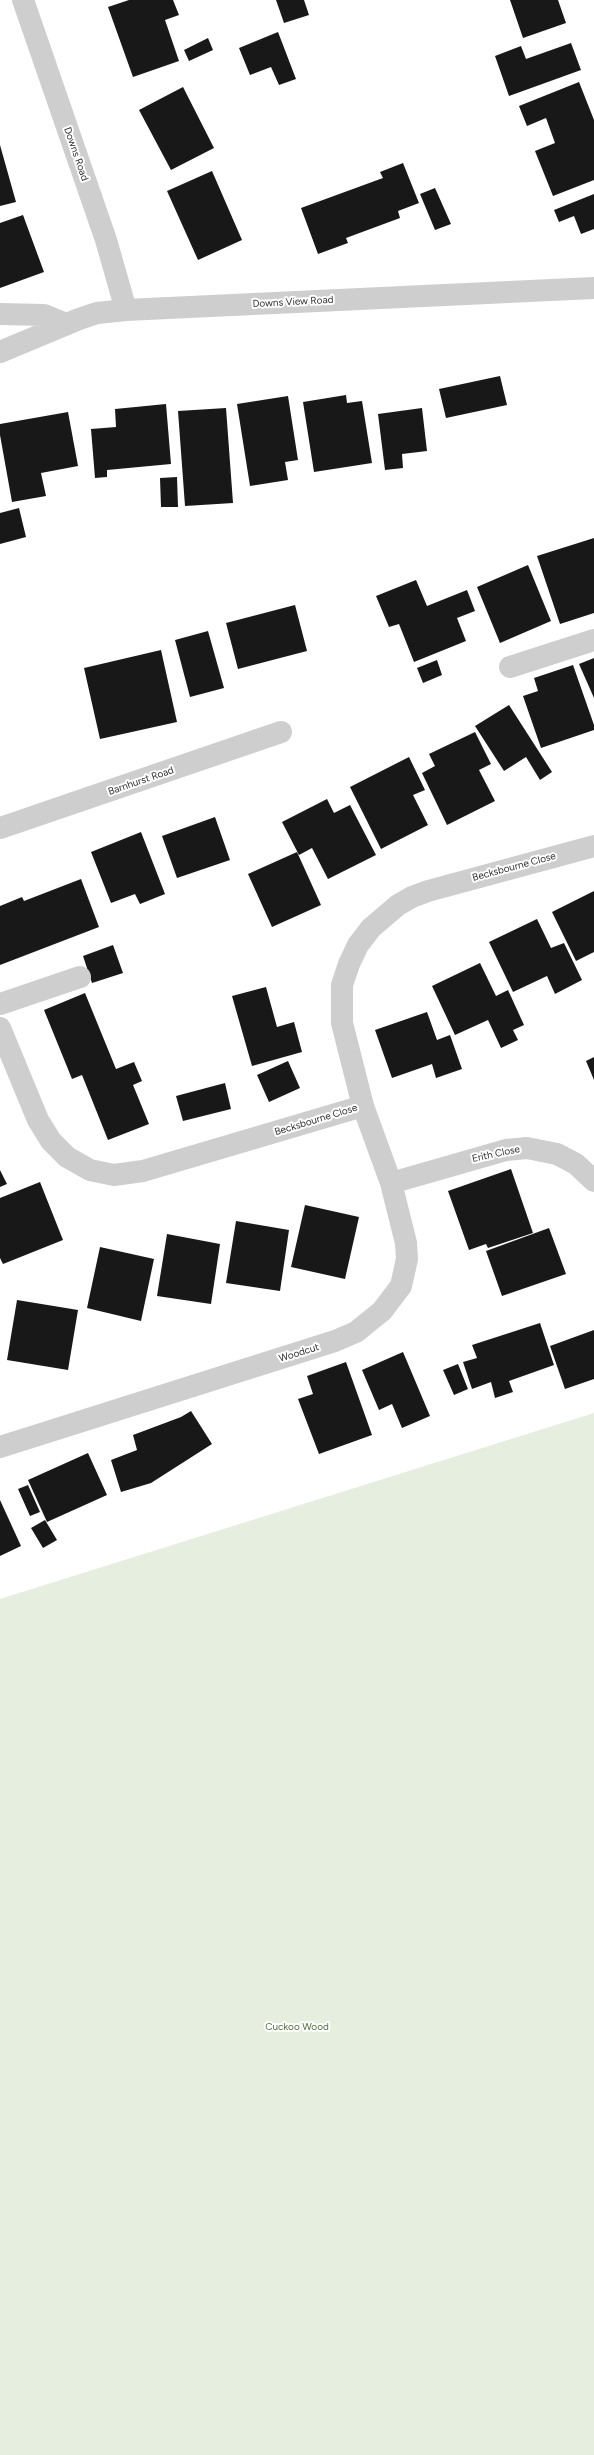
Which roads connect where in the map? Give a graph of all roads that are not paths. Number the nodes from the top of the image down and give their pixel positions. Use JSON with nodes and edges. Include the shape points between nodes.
{"nodes":[{"id":1,"x":22,"y":0,"type":"edge"},
{"id":2,"x":594,"y":288,"type":"edge"},
{"id":3,"x":126,"y":310,"type":"junction"},
{"id":4,"x":0,"y":314,"type":"edge"},
{"id":5,"x":66,"y":324,"type":"junction"},
{"id":6,"x":0,"y":352,"type":"edge"},
{"id":7,"x":594,"y":640,"type":"edge"},
{"id":8,"x":510,"y":667,"type":"dead end"},
{"id":9,"x":281,"y":732,"type":"dead end"},
{"id":10,"x":0,"y":828,"type":"edge"},
{"id":11,"x":594,"y":846,"type":"edge"},
{"id":12,"x":80,"y":977,"type":"dead end"},
{"id":13,"x":0,"y":1004,"type":"edge"},
{"id":14,"x":0,"y":1028,"type":"edge"},
{"id":15,"x":363,"y":1106,"type":"junction"},
{"id":16,"x":594,"y":1181,"type":"edge"},
{"id":17,"x":391,"y":1183,"type":"junction"},
{"id":18,"x":0,"y":1447,"type":"edge"}],
"edges":[{"from":1,"to":3,"type":"street","name":"Downs Road","via":[[106,240]]},
{"from":2,"to":3,"type":"street","name":"Downs View Road"},
{"from":3,"to":5,"type":"street","name":"Downs View Road","via":[[97,314]]},
{"from":4,"to":5,"type":"street","via":[[44,315]]},
{"from":5,"to":6,"type":"street","name":"Downs View Road"},
{"from":7,"to":8,"type":"street"},
{"from":9,"to":10,"type":"street","name":"Barnhurst Road"},
{"from":11,"to":15,"type":"street","name":"Becksbourne Close","via":[[428,890],[398,905],[371,928],[358,945],[349,964],[342,985],[341,1004],[342,1023]]},
{"from":12,"to":13,"type":"street"},
{"from":14,"to":15,"type":"street","name":"Becksbourne Close","via":[[38,1120],[51,1141],[67,1157],[90,1170],[114,1175],[143,1172]]},
{"from":15,"to":17,"type":"street","name":"Woodcut"},
{"from":16,"to":17,"type":"street","name":"Erith Close","via":[[576,1164],[557,1154],[526,1148],[498,1152]]},
{"from":17,"to":18,"type":"street","name":"Woodcut","via":[[406,1243],[405,1273],[393,1298],[378,1315],[356,1332],[304,1352]]}]}
